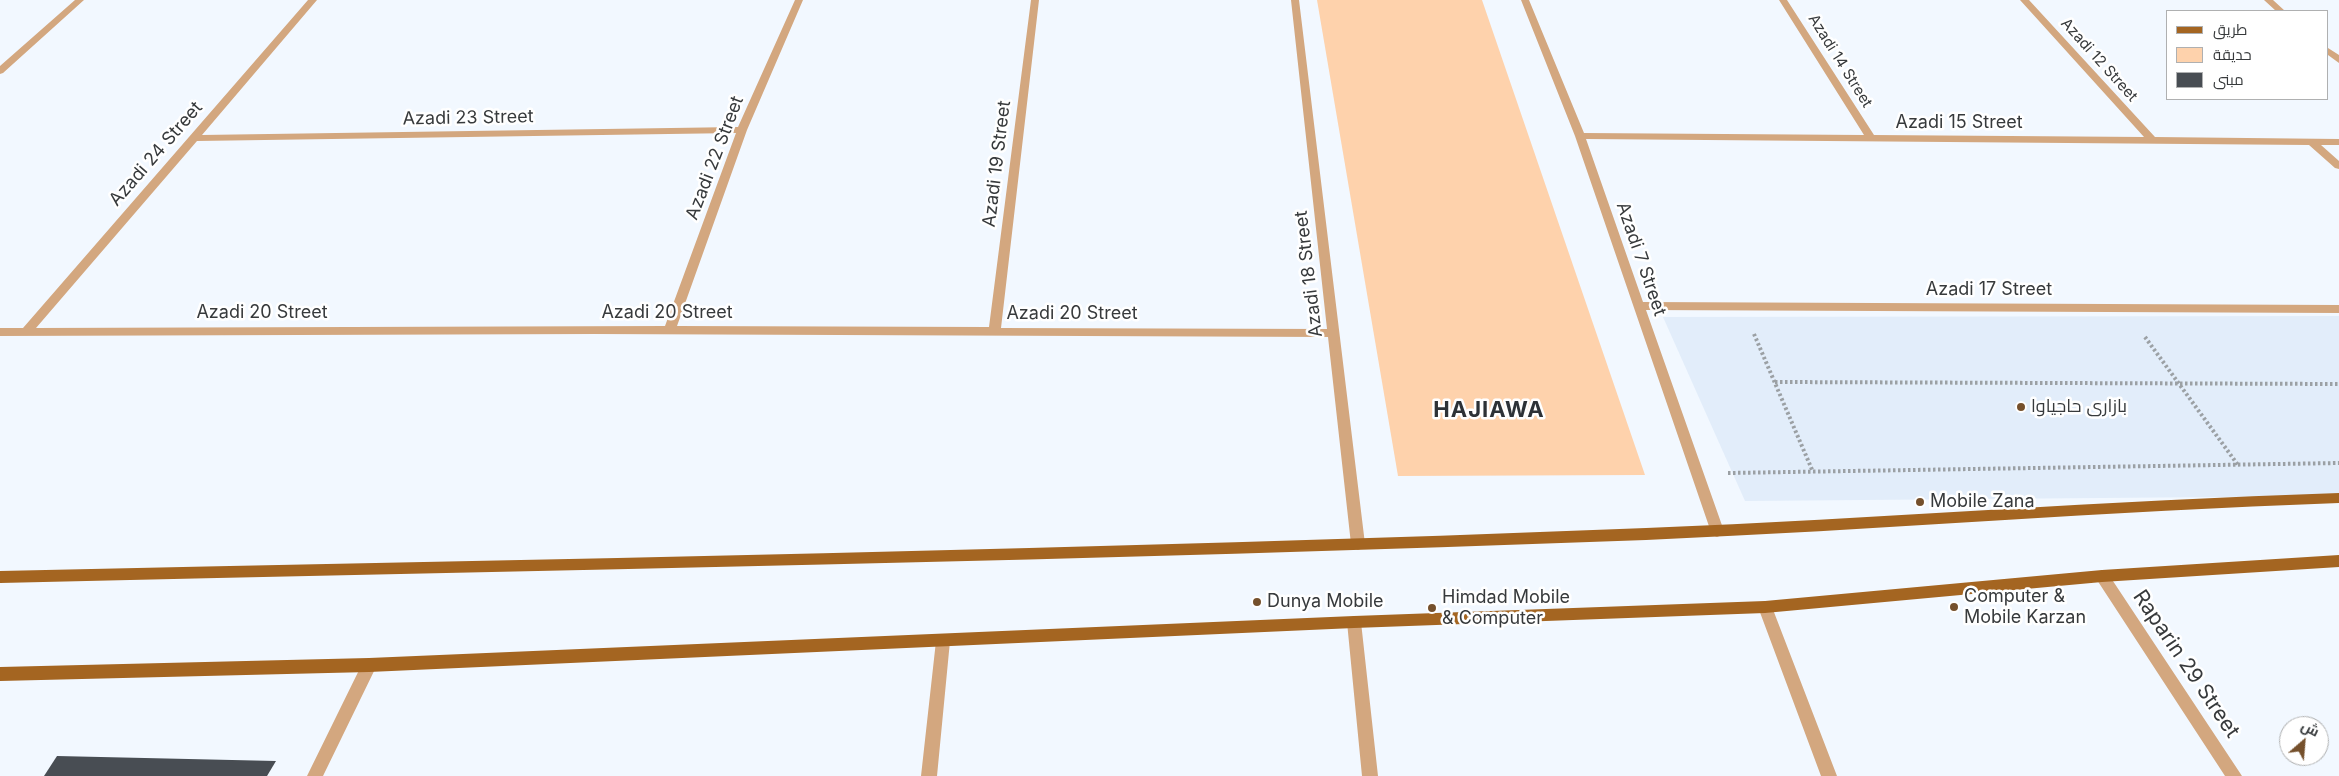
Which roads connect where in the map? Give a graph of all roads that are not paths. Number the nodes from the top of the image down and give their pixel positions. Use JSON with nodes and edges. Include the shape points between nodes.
{"nodes":[{"id":1,"x":80,"y":0,"type":"edge"},
{"id":2,"x":314,"y":0,"type":"edge"},
{"id":3,"x":799,"y":0,"type":"edge"},
{"id":4,"x":1035,"y":0,"type":"edge"},
{"id":5,"x":1295,"y":0,"type":"edge"},
{"id":6,"x":1525,"y":0,"type":"edge"},
{"id":7,"x":1783,"y":0,"type":"edge"},
{"id":8,"x":2024,"y":0,"type":"edge"},
{"id":9,"x":2268,"y":0,"type":"edge"},
{"id":10,"x":2280,"y":10,"type":"edge"},
{"id":11,"x":2329,"y":52,"type":"edge"},
{"id":12,"x":2339,"y":60,"type":"edge"},
{"id":13,"x":0,"y":71,"type":"edge"},
{"id":14,"x":742,"y":130,"type":"junction"},
{"id":15,"x":1580,"y":136,"type":"junction"},
{"id":16,"x":194,"y":138,"type":"junction"},
{"id":17,"x":1871,"y":139,"type":"junction"},
{"id":18,"x":2152,"y":140,"type":"junction"},
{"id":19,"x":2312,"y":142,"type":"junction"},
{"id":20,"x":2339,"y":142,"type":"edge"},
{"id":21,"x":2339,"y":166,"type":"edge"},
{"id":22,"x":1639,"y":306,"type":"junction"},
{"id":23,"x":2339,"y":308,"type":"edge"},
{"id":24,"x":670,"y":330,"type":"junction"},
{"id":25,"x":0,"y":332,"type":"edge"},
{"id":26,"x":26,"y":332,"type":"junction"},
{"id":27,"x":994,"y":332,"type":"junction"},
{"id":28,"x":1334,"y":333,"type":"junction"},
{"id":29,"x":2339,"y":498,"type":"edge"},
{"id":30,"x":1717,"y":531,"type":"junction"},
{"id":31,"x":1358,"y":544,"type":"junction"},
{"id":32,"x":2339,"y":561,"type":"edge"},
{"id":33,"x":2102,"y":576,"type":"junction"},
{"id":34,"x":0,"y":577,"type":"edge"},
{"id":35,"x":1765,"y":607,"type":"junction"},
{"id":36,"x":1354,"y":622,"type":"junction"},
{"id":37,"x":943,"y":641,"type":"junction"},
{"id":38,"x":369,"y":665,"type":"junction"},
{"id":39,"x":0,"y":674,"type":"edge"},
{"id":40,"x":315,"y":776,"type":"edge"},
{"id":41,"x":930,"y":776,"type":"edge"},
{"id":42,"x":1370,"y":776,"type":"edge"},
{"id":43,"x":1829,"y":776,"type":"edge"},
{"id":44,"x":2234,"y":776,"type":"edge"}],
"edges":[{"from":1,"to":13,"type":"street"},
{"from":2,"to":16,"type":"street","name":"Azadi 24 Street"},
{"from":3,"to":14,"type":"street","name":"Azadi 22 Street"},
{"from":4,"to":27,"type":"street","name":"Azadi 19 Street"},
{"from":5,"to":28,"type":"street","name":"Azadi 18 Street"},
{"from":6,"to":15,"type":"street","name":"Azadi 7 Street"},
{"from":7,"to":17,"type":"street","name":"Azadi 14 Street"},
{"from":8,"to":18,"type":"street","name":"Azadi 12 Street"},
{"from":9,"to":10,"type":"street"},
{"from":11,"to":12,"type":"street"},
{"from":14,"to":16,"type":"street","name":"Azadi 23 Street"},
{"from":14,"to":24,"type":"street","name":"Azadi 22 Street"},
{"from":15,"to":17,"type":"street","name":"Azadi 15 Street"},
{"from":15,"to":22,"type":"street","name":"Azadi 7 Street"},
{"from":16,"to":26,"type":"street","name":"Azadi 24 Street"},
{"from":17,"to":18,"type":"street","name":"Azadi 15 Street"},
{"from":18,"to":19,"type":"street","name":"Azadi 15 Street"},
{"from":19,"to":20,"type":"street","name":"Azadi 15 Street"},
{"from":19,"to":21,"type":"street"},
{"from":22,"to":23,"type":"street","name":"Azadi 17 Street"},
{"from":22,"to":30,"type":"street","name":"Azadi 7 Street"},
{"from":24,"to":26,"type":"street","name":"Azadi 20 Street"},
{"from":24,"to":27,"type":"street","name":"Azadi 20 Street"},
{"from":25,"to":26,"type":"street","name":"Azadi 20 Street"},
{"from":27,"to":28,"type":"street","name":"Azadi 20 Street"},
{"from":28,"to":31,"type":"street","name":"Azadi 18 Street"},
{"from":29,"to":30,"type":"main road"},
{"from":30,"to":31,"type":"main road"},
{"from":31,"to":34,"type":"main road"},
{"from":32,"to":33,"type":"main road"},
{"from":33,"to":35,"type":"main road"},
{"from":33,"to":44,"type":"street","name":"Raparin 29 Street"},
{"from":35,"to":36,"type":"main road"},
{"from":35,"to":43,"type":"street"},
{"from":36,"to":37,"type":"main road"},
{"from":36,"to":42,"type":"street"},
{"from":37,"to":38,"type":"main road"},
{"from":37,"to":41,"type":"street"},
{"from":38,"to":39,"type":"main road"},
{"from":38,"to":40,"type":"street"}]}
